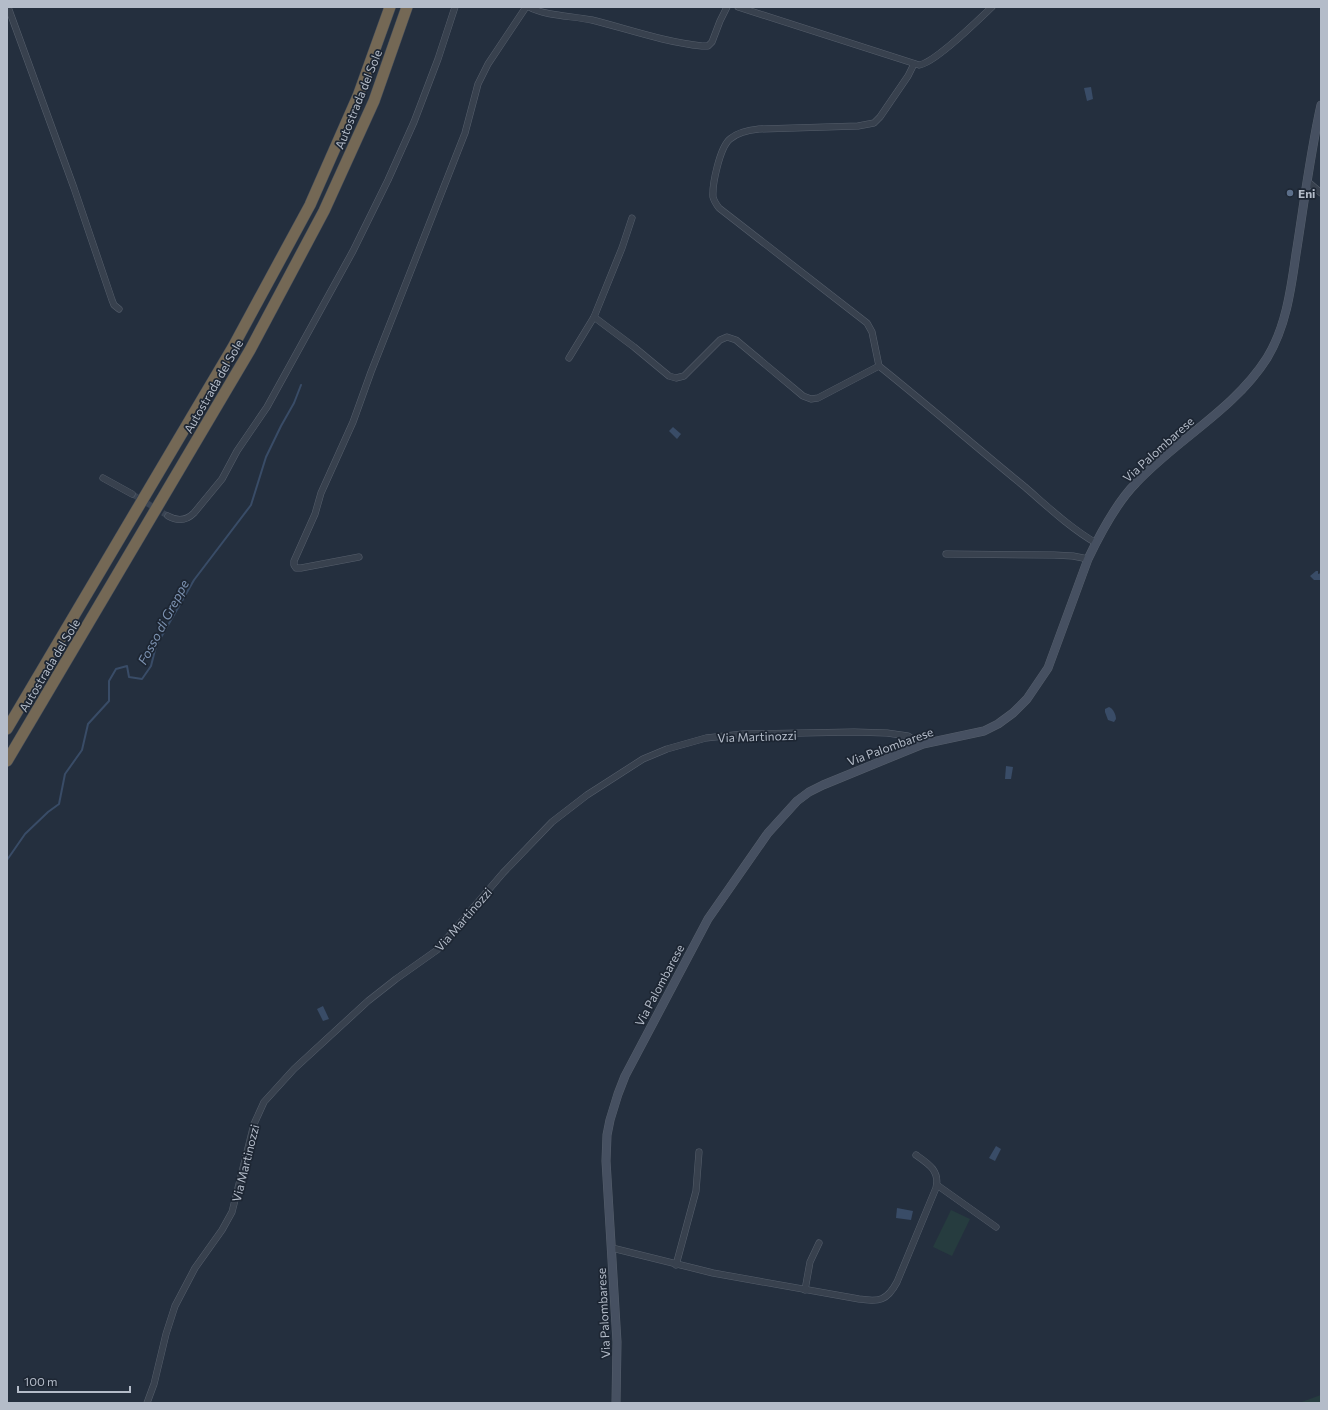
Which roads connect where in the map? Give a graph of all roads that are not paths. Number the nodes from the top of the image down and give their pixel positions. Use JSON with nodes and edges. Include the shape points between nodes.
{"nodes":[{"id":1,"x":8,"y":7,"type":"edge"},
{"id":2,"x":390,"y":7,"type":"edge"},
{"id":3,"x":407,"y":7,"type":"edge"},
{"id":4,"x":455,"y":7,"type":"edge"},
{"id":5,"x":527,"y":7,"type":"edge"},
{"id":6,"x":727,"y":7,"type":"edge"},
{"id":7,"x":738,"y":7,"type":"edge"},
{"id":8,"x":992,"y":7,"type":"edge"},
{"id":9,"x":914,"y":64,"type":"junction"},
{"id":10,"x":1321,"y":105,"type":"edge"},
{"id":11,"x":1307,"y":181,"type":"junction"},
{"id":12,"x":1321,"y":192,"type":"edge"},
{"id":13,"x":632,"y":218,"type":"dead end"},
{"id":14,"x":119,"y":309,"type":"dead end"},
{"id":15,"x":594,"y":317,"type":"junction"},
{"id":16,"x":569,"y":358,"type":"dead end"},
{"id":17,"x":879,"y":366,"type":"junction"},
{"id":18,"x":103,"y":478,"type":"dead end"},
{"id":19,"x":132,"y":494,"type":"tunnel mouth"},
{"id":20,"x":168,"y":516,"type":"tunnel mouth"},
{"id":21,"x":1096,"y":543,"type":"junction"},
{"id":22,"x":946,"y":554,"type":"dead end"},
{"id":23,"x":359,"y":557,"type":"dead end"},
{"id":24,"x":1088,"y":559,"type":"junction"},
{"id":25,"x":7,"y":729,"type":"edge"},
{"id":26,"x":918,"y":746,"type":"junction"},
{"id":27,"x":7,"y":761,"type":"edge"},
{"id":28,"x":699,"y":1152,"type":"dead end"},
{"id":29,"x":916,"y":1155,"type":"dead end"},
{"id":30,"x":937,"y":1185,"type":"junction"},
{"id":31,"x":996,"y":1227,"type":"dead end"},
{"id":32,"x":820,"y":1243,"type":"dead end"},
{"id":33,"x":612,"y":1248,"type":"junction"},
{"id":34,"x":676,"y":1265,"type":"junction"},
{"id":35,"x":804,"y":1290,"type":"junction"},
{"id":36,"x":147,"y":1403,"type":"edge"},
{"id":37,"x":616,"y":1403,"type":"edge"}],
"edges":[{"from":1,"to":14,"type":"street","via":[[112,300]]},
{"from":2,"to":25,"type":"highway","name":"Autostrada del Sole","via":[[358,96],[310,205],[233,347]]},
{"from":3,"to":27,"type":"highway","name":"Autostrada del Sole","via":[[374,101],[321,218],[250,350]]},
{"from":4,"to":20,"type":"street","via":[[426,91],[388,180],[353,251],[278,388],[222,479],[194,514],[184,519]]},
{"from":5,"to":6,"type":"street","via":[[702,46],[708,46],[712,42]]},
{"from":5,"to":23,"type":"street","via":[[488,64],[478,84],[466,134],[294,566],[301,568]]},
{"from":7,"to":9,"type":"street"},
{"from":8,"to":9,"type":"street","via":[[928,62]]},
{"from":9,"to":17,"type":"street","via":[[880,117],[872,124],[759,129],[734,136],[724,147],[713,188],[714,201],[719,208],[867,323],[872,332]]},
{"from":10,"to":11,"type":"main road","name":"Via Palombarese"},
{"from":11,"to":12,"type":"street"},
{"from":11,"to":21,"type":"main road","name":"Via Palombarese","via":[[1289,298],[1282,326],[1270,353],[1237,394],[1135,484],[1122,500]]},
{"from":13,"to":15,"type":"street"},
{"from":15,"to":16,"type":"street"},
{"from":15,"to":17,"type":"street","via":[[674,378],[684,376],[720,340],[727,337],[736,340],[803,396],[811,399],[818,398]]},
{"from":17,"to":21,"type":"street","via":[[1074,528]]},
{"from":18,"to":19,"type":"street"},
{"from":21,"to":24,"type":"main road","name":"Via Palombarese"},
{"from":22,"to":24,"type":"street","via":[[1060,555]]},
{"from":24,"to":26,"type":"main road","name":"Via Palombarese","via":[[1052,659],[1025,702],[1008,718],[988,730]]},
{"from":26,"to":33,"type":"main road","name":"Via Palombarese","via":[[823,785],[801,798],[759,845],[708,919],[625,1076],[612,1110],[606,1149]]},
{"from":26,"to":36,"type":"street","name":"Via Martinozzi","via":[[908,736],[887,733],[735,735],[706,738],[667,748],[643,759],[587,795],[552,822],[503,873],[437,950],[388,984],[362,1006],[297,1066],[266,1099],[254,1124],[232,1212],[195,1268],[175,1306]]},
{"from":28,"to":34,"type":"street","via":[[696,1191]]},
{"from":29,"to":30,"type":"street","via":[[934,1169]]},
{"from":30,"to":31,"type":"street"},
{"from":30,"to":35,"type":"street","via":[[897,1282],[889,1295],[879,1300],[869,1300]]},
{"from":32,"to":35,"type":"street","via":[[810,1259]]},
{"from":33,"to":34,"type":"street"},
{"from":33,"to":37,"type":"main road","name":"Via Palombarese","via":[[618,1342]]},
{"from":34,"to":35,"type":"street"}]}
